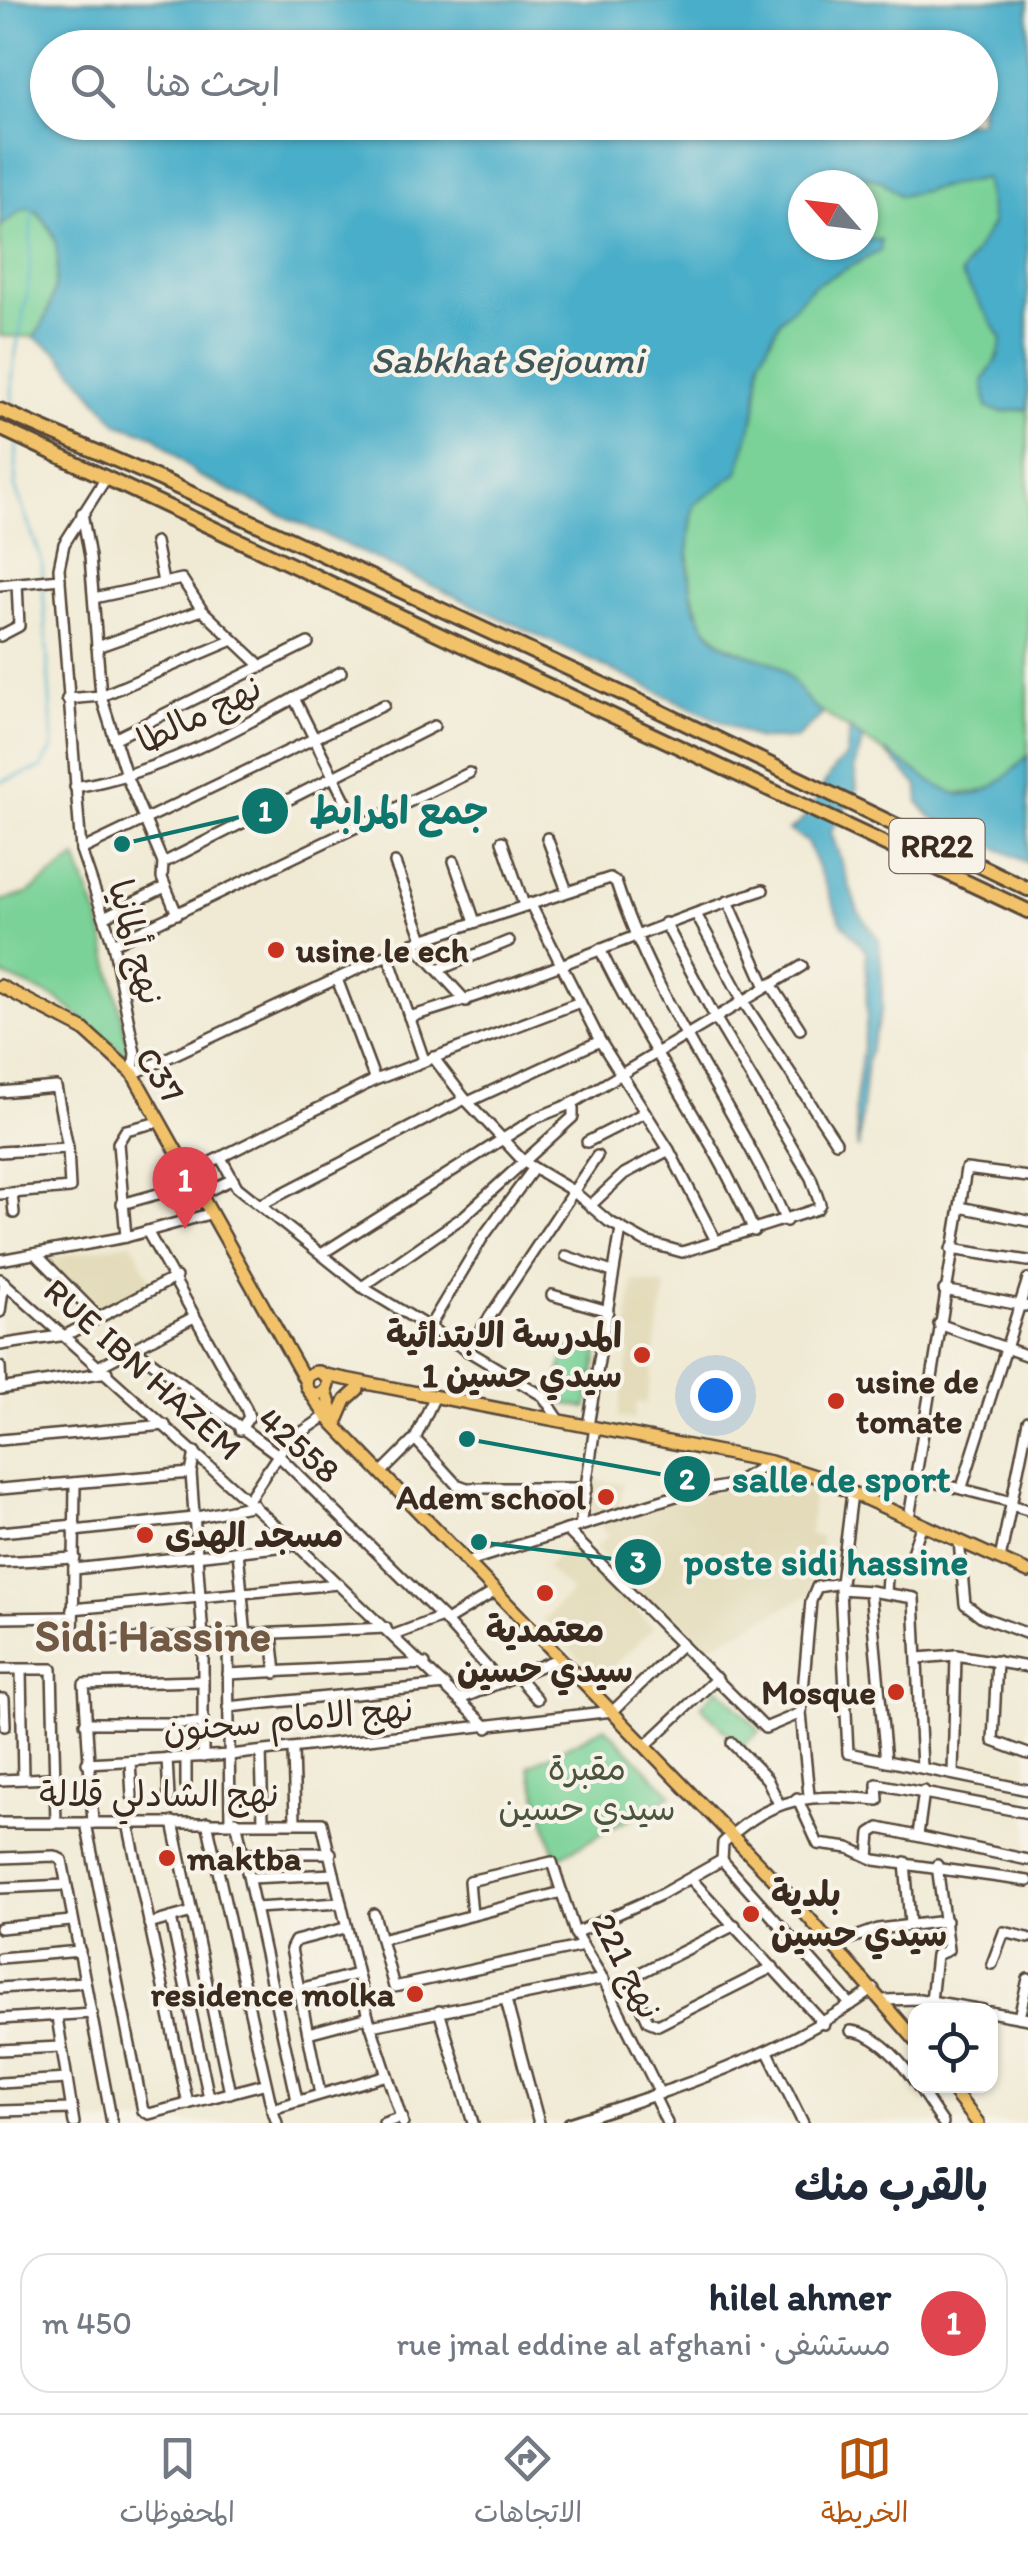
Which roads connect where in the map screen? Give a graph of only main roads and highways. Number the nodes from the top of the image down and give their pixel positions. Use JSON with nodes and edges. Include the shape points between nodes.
{"nodes":[{"id":1,"x":4,"y":412,"type":"edge"},
{"id":2,"x":2,"y":429,"type":"edge"},
{"id":3,"x":1028,"y":888,"type":"edge"},
{"id":4,"x":1028,"y":910,"type":"edge"},
{"id":5,"x":0,"y":986,"type":"edge"},
{"id":6,"x":284,"y":1348,"type":"junction"},
{"id":7,"x":321,"y":1373,"type":"junction"},
{"id":8,"x":308,"y":1387,"type":"junction"},
{"id":9,"x":358,"y":1389,"type":"junction"},
{"id":10,"x":378,"y":1389,"type":"junction"},
{"id":11,"x":327,"y":1390,"type":"junction"},
{"id":12,"x":333,"y":1422,"type":"junction"},
{"id":13,"x":1028,"y":1572,"type":"edge"},
{"id":14,"x":908,"y":2032,"type":"edge"},
{"id":15,"x":954,"y":2093,"type":"edge"},
{"id":16,"x":978,"y":2123,"type":"edge"}],
"edges":[{"from":1,"to":3,"type":"highway","number":"RR22"},
{"from":2,"to":4,"type":"highway"},
{"from":5,"to":6,"type":"main road","name":"C37","via":[[74,1023],[133,1074]]},
{"from":6,"to":7,"type":"main road"},
{"from":6,"to":8,"type":"main road","name":"C37"},
{"from":7,"to":8,"type":"main road"},
{"from":7,"to":10,"type":"main road"},
{"from":7,"to":11,"type":"main road"},
{"from":8,"to":11,"type":"main road"},
{"from":8,"to":12,"type":"main road","name":"C37"},
{"from":9,"to":10,"type":"main road"},
{"from":9,"to":11,"type":"main road"},
{"from":9,"to":12,"type":"main road"},
{"from":10,"to":13,"type":"main road","via":[[771,1462]]},
{"from":11,"to":12,"type":"main road"},
{"from":12,"to":14,"type":"main road","name":"C37","via":[[731,1835]]},
{"from":15,"to":16,"type":"main road"}]}
